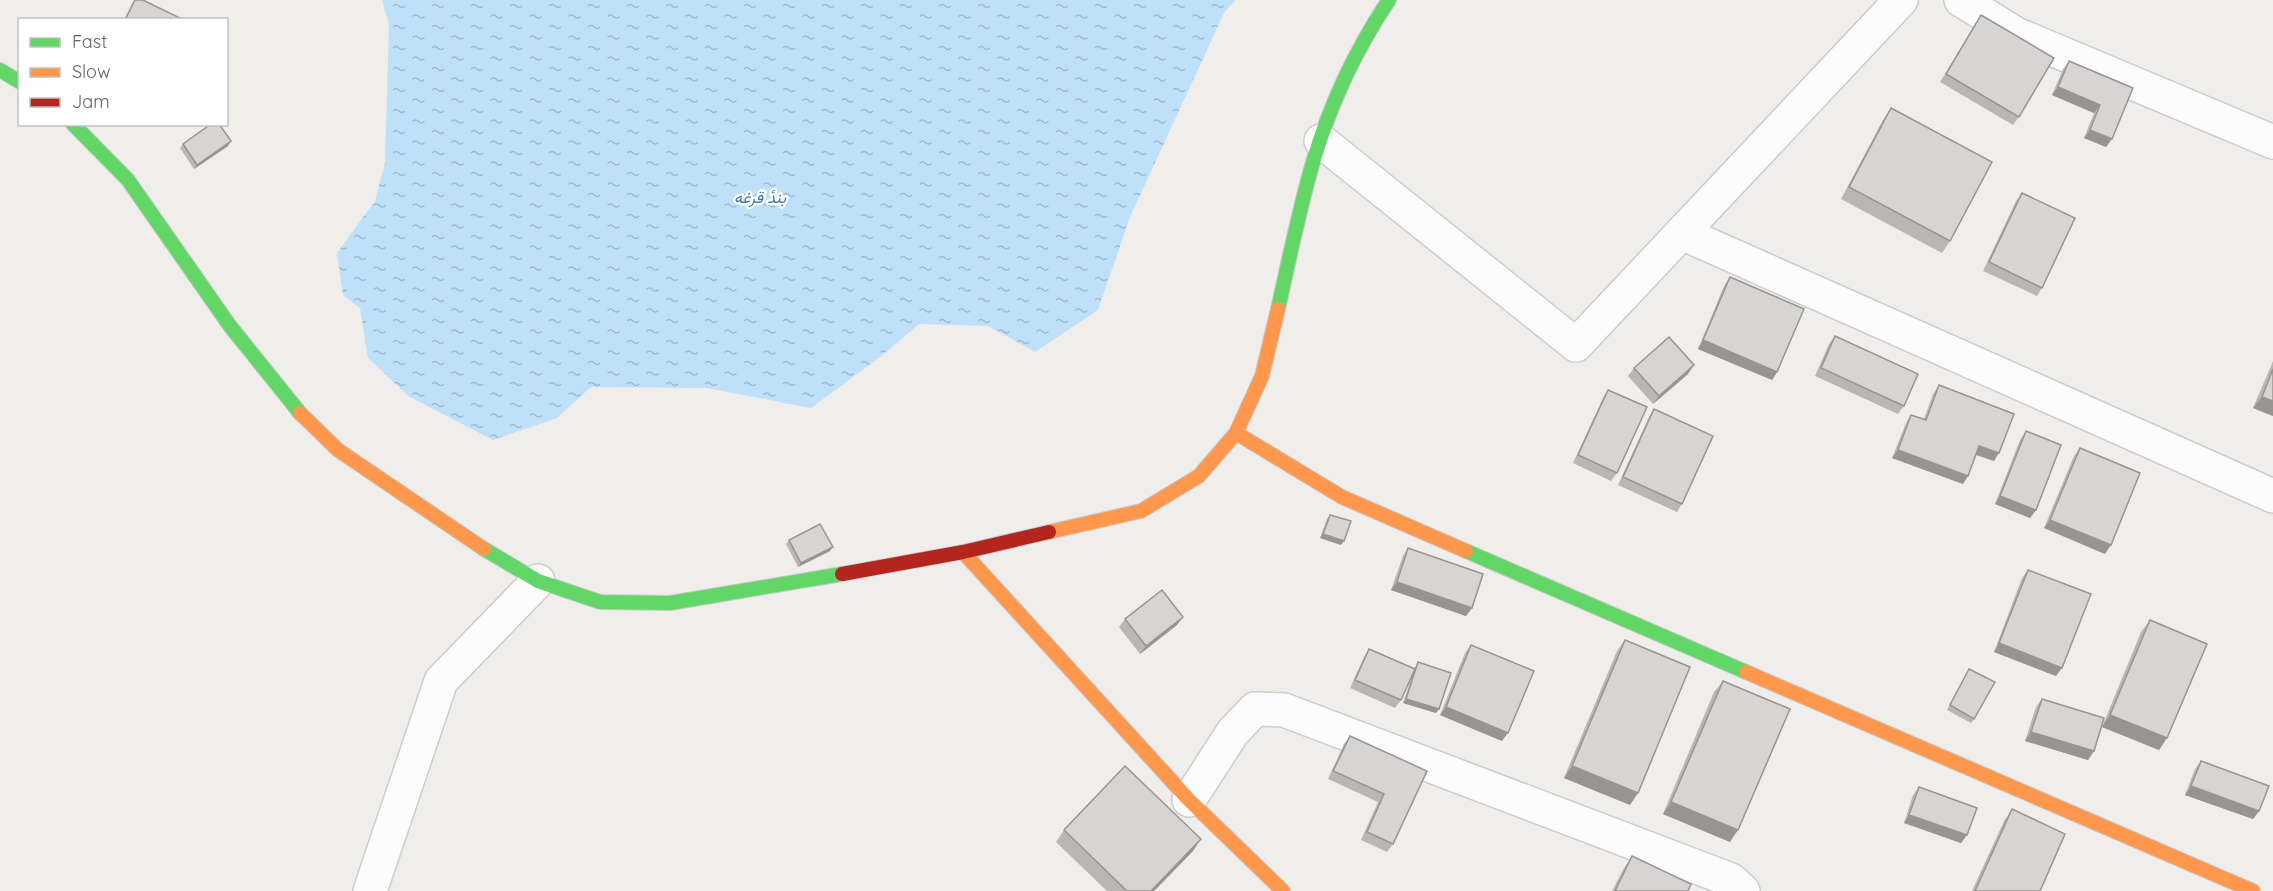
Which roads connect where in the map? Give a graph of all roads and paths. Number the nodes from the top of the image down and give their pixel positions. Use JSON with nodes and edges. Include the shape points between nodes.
{"nodes":[{"id":1,"x":1389,"y":0,"type":"edge"},
{"id":2,"x":1901,"y":0,"type":"edge"},
{"id":3,"x":1961,"y":0,"type":"edge"},
{"id":4,"x":0,"y":70,"type":"edge"},
{"id":5,"x":18,"y":81,"type":"edge"},
{"id":6,"x":75,"y":126,"type":"edge"},
{"id":7,"x":1321,"y":141,"type":"junction"},
{"id":8,"x":2273,"y":142,"type":"edge"},
{"id":9,"x":1682,"y":233,"type":"junction"},
{"id":10,"x":1236,"y":433,"type":"junction"},
{"id":11,"x":2273,"y":496,"type":"edge"},
{"id":12,"x":963,"y":552,"type":"junction"},
{"id":13,"x":538,"y":581,"type":"junction"},
{"id":14,"x":1189,"y":800,"type":"junction"},
{"id":15,"x":370,"y":891,"type":"edge"},
{"id":16,"x":1283,"y":891,"type":"edge"},
{"id":17,"x":1743,"y":891,"type":"edge"},
{"id":18,"x":2253,"y":891,"type":"edge"}],
"edges":[{"from":1,"to":7,"type":"main road","via":[[1341,83]]},
{"from":2,"to":9,"type":"street"},
{"from":3,"to":8,"type":"street","via":[[2016,34]]},
{"from":4,"to":5,"type":"main road"},
{"from":6,"to":13,"type":"main road","via":[[128,180],[230,326],[295,409],[338,450]]},
{"from":7,"to":9,"type":"street","via":[[1576,345]]},
{"from":7,"to":10,"type":"main road","via":[[1262,376]]},
{"from":9,"to":11,"type":"street"},
{"from":10,"to":12,"type":"main road","via":[[1199,476],[1141,511]]},
{"from":10,"to":18,"type":"main road","via":[[1342,497]]},
{"from":12,"to":13,"type":"main road","via":[[670,603],[600,602]]},
{"from":12,"to":14,"type":"main road"},
{"from":13,"to":15,"type":"street","via":[[441,681]]},
{"from":14,"to":16,"type":"main road"},
{"from":14,"to":17,"type":"street","via":[[1233,732],[1256,710],[1284,710],[1731,880]]}]}
